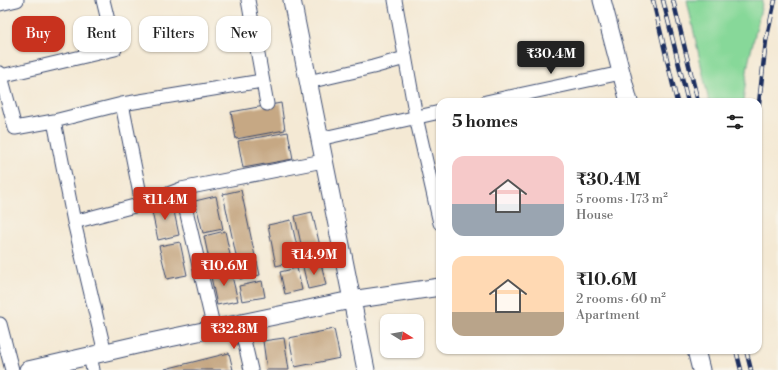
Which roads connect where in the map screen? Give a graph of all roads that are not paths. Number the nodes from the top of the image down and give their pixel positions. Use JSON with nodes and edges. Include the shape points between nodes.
{"nodes":[{"id":1,"x":17,"y":0,"type":"edge"},
{"id":2,"x":103,"y":0,"type":"edge"},
{"id":3,"x":248,"y":0,"type":"edge"},
{"id":4,"x":292,"y":0,"type":"edge"},
{"id":5,"x":395,"y":0,"type":"edge"},
{"id":6,"x":602,"y":0,"type":"edge"},
{"id":7,"x":0,"y":4,"type":"edge"},
{"id":8,"x":405,"y":58,"type":"junction"},
{"id":9,"x":621,"y":73,"type":"junction"},
{"id":10,"x":0,"y":75,"type":"edge"},
{"id":11,"x":262,"y":81,"type":"junction"},
{"id":12,"x":308,"y":82,"type":"junction"},
{"id":13,"x":505,"y":98,"type":"edge"},
{"id":14,"x":628,"y":98,"type":"edge"},
{"id":15,"x":122,"y":104,"type":"junction"},
{"id":16,"x":267,"y":104,"type":"dead end"},
{"id":17,"x":436,"y":113,"type":"edge"},
{"id":18,"x":416,"y":117,"type":"junction"},
{"id":19,"x":54,"y":121,"type":"junction"},
{"id":20,"x":319,"y":139,"type":"junction"},
{"id":21,"x":323,"y":160,"type":"junction"},
{"id":22,"x":181,"y":189,"type":"junction"},
{"id":23,"x":142,"y":204,"type":"junction"},
{"id":24,"x":436,"y":205,"type":"edge"},
{"id":25,"x":74,"y":222,"type":"junction"},
{"id":26,"x":436,"y":288,"type":"edge"},
{"id":27,"x":351,"y":300,"type":"junction"},
{"id":28,"x":240,"y":323,"type":"junction"},
{"id":29,"x":0,"y":324,"type":"edge"},
{"id":30,"x":214,"y":329,"type":"junction"},
{"id":31,"x":697,"y":354,"type":"edge"},
{"id":32,"x":96,"y":360,"type":"edge"},
{"id":33,"x":12,"y":370,"type":"edge"},
{"id":34,"x":28,"y":370,"type":"edge"},
{"id":35,"x":252,"y":370,"type":"edge"},
{"id":36,"x":366,"y":370,"type":"edge"},
{"id":37,"x":701,"y":370,"type":"edge"}],
"edges":[{"from":1,"to":7,"type":"street"},
{"from":2,"to":10,"type":"street","via":[[115,49]]},
{"from":3,"to":11,"type":"street"},
{"from":4,"to":12,"type":"street"},
{"from":5,"to":8,"type":"street"},
{"from":6,"to":9,"type":"street"},
{"from":8,"to":12,"type":"street"},
{"from":8,"to":18,"type":"street"},
{"from":9,"to":13,"type":"street"},
{"from":9,"to":14,"type":"street"},
{"from":10,"to":19,"type":"street","via":[[15,128]]},
{"from":11,"to":15,"type":"street"},
{"from":11,"to":16,"type":"street"},
{"from":12,"to":20,"type":"street"},
{"from":15,"to":19,"type":"street"},
{"from":15,"to":23,"type":"street"},
{"from":17,"to":18,"type":"street"},
{"from":18,"to":20,"type":"street"},
{"from":18,"to":24,"type":"street"},
{"from":19,"to":25,"type":"street"},
{"from":20,"to":21,"type":"street"},
{"from":21,"to":22,"type":"street"},
{"from":21,"to":27,"type":"street"},
{"from":22,"to":23,"type":"street"},
{"from":22,"to":30,"type":"street"},
{"from":23,"to":25,"type":"street"},
{"from":25,"to":32,"type":"street"},
{"from":26,"to":27,"type":"street"},
{"from":27,"to":28,"type":"street"},
{"from":27,"to":36,"type":"street"},
{"from":28,"to":30,"type":"street"},
{"from":28,"to":35,"type":"street"},
{"from":29,"to":33,"type":"street"},
{"from":30,"to":32,"type":"street"},
{"from":31,"to":37,"type":"street"},
{"from":32,"to":34,"type":"street"}]}
